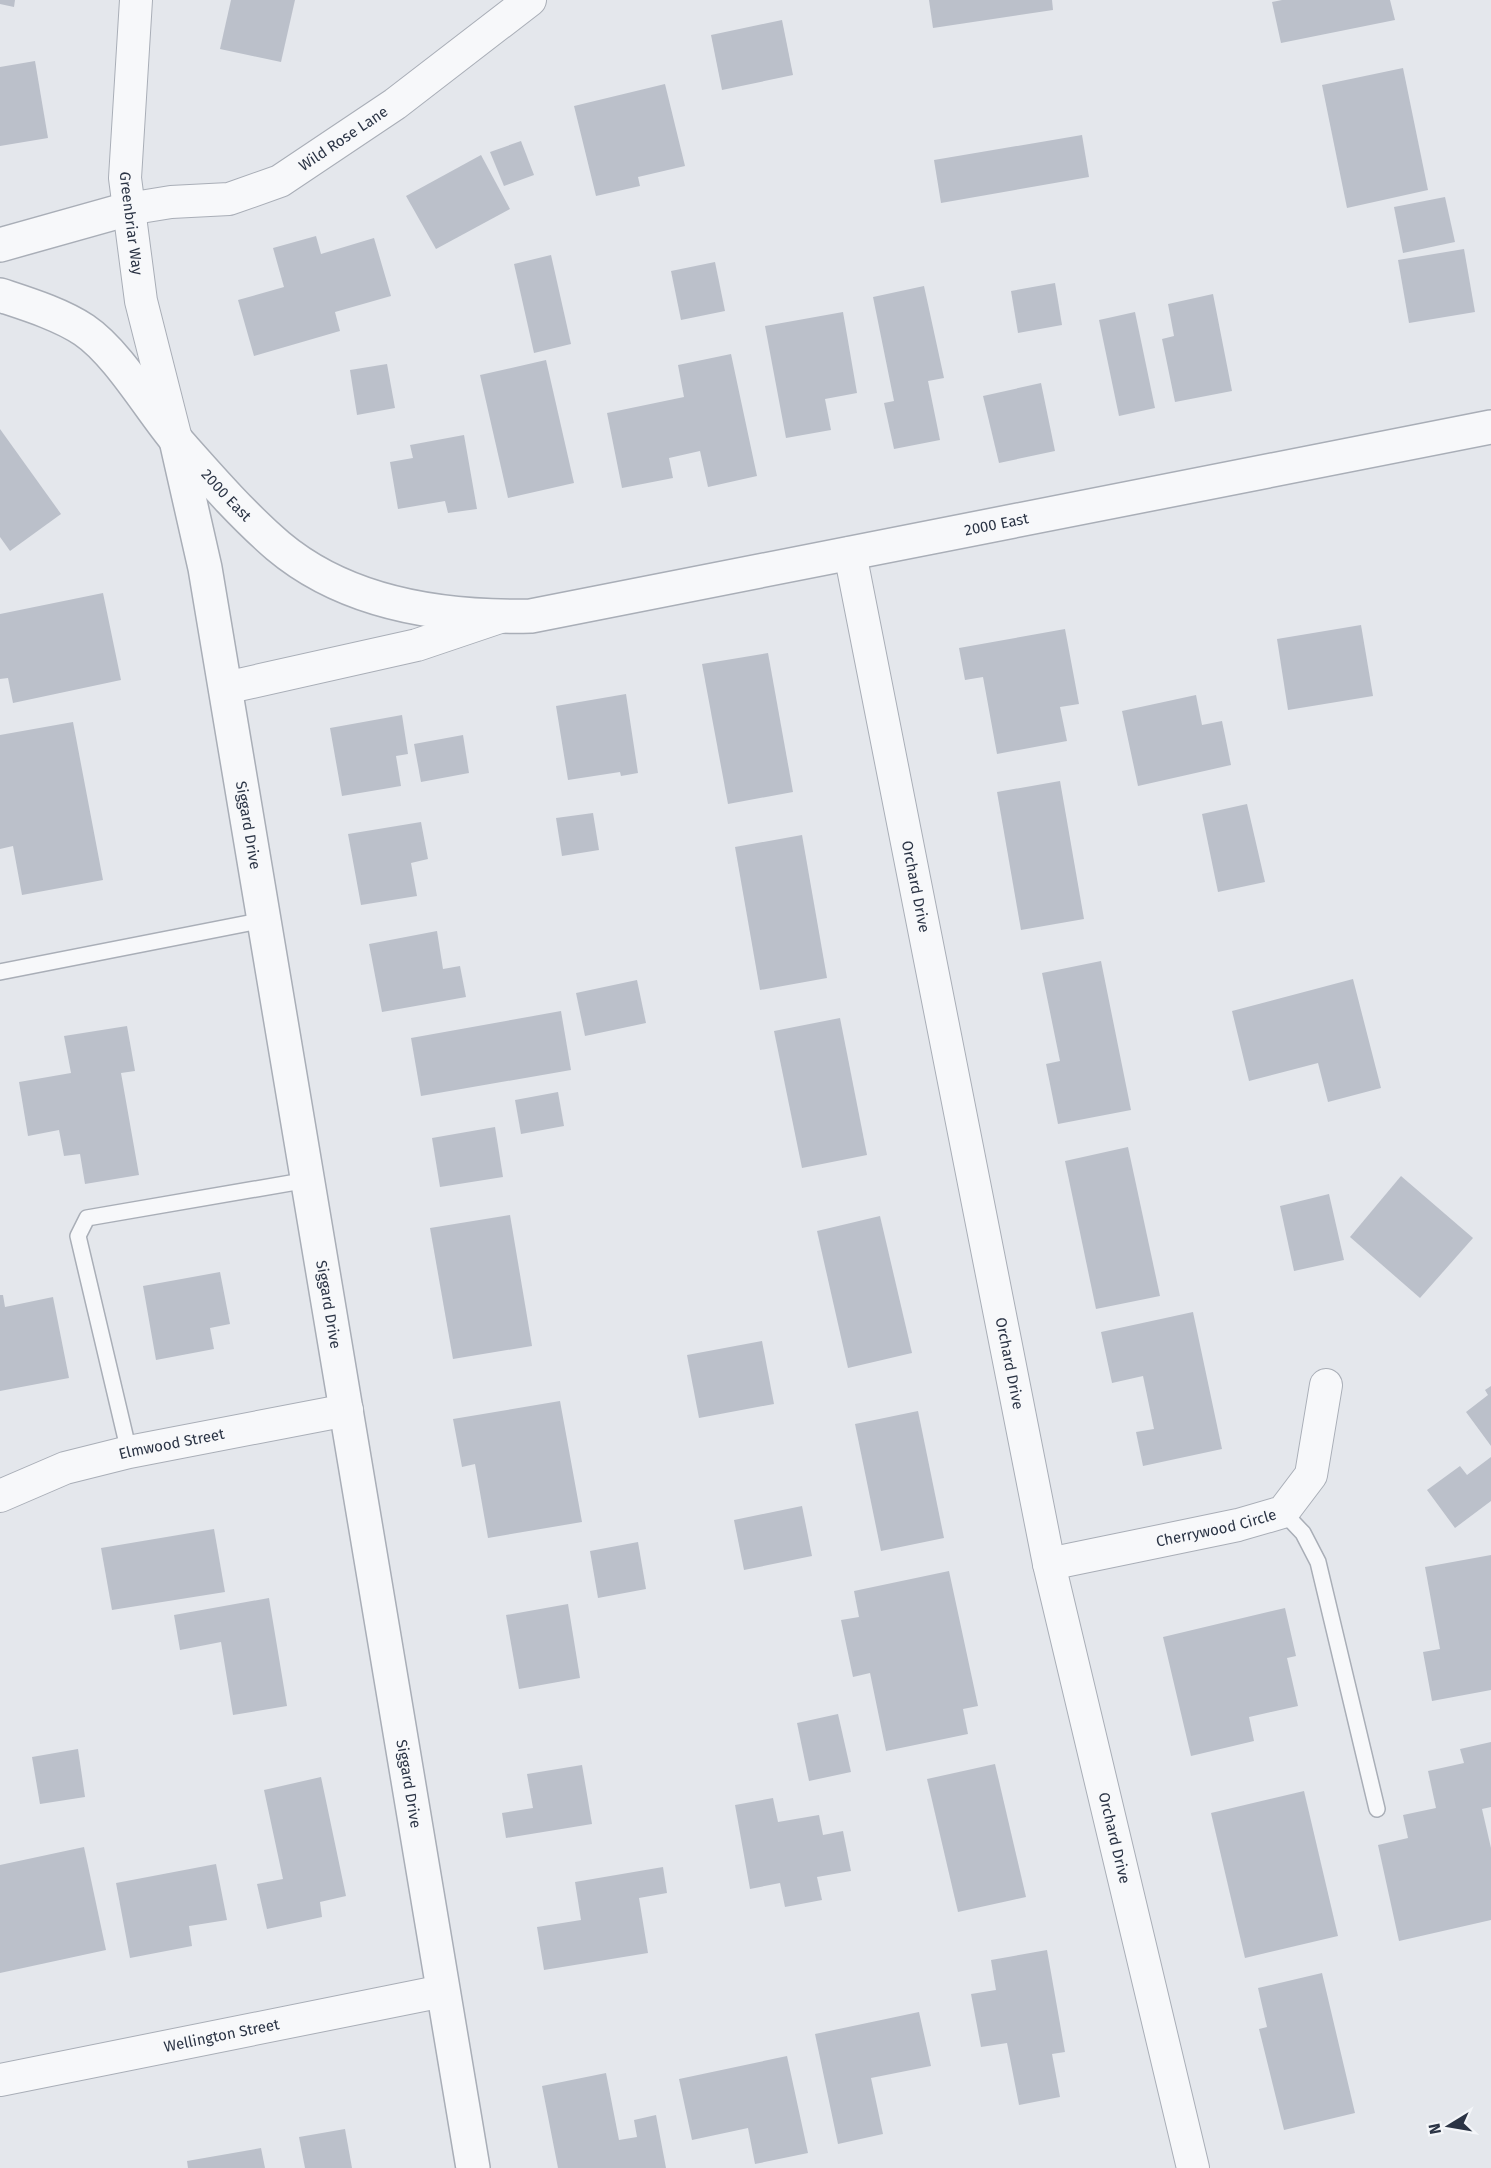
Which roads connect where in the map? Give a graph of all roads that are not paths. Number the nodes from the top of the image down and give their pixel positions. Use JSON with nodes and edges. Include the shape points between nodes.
{"nodes":[{"id":1,"x":136,"y":0,"type":"edge"},
{"id":2,"x":530,"y":0,"type":"edge"},
{"id":3,"x":128,"y":209,"type":"junction"},
{"id":4,"x":0,"y":245,"type":"edge"},
{"id":5,"x":0,"y":295,"type":"edge"},
{"id":6,"x":1491,"y":427,"type":"edge"},
{"id":7,"x":176,"y":440,"type":"junction"},
{"id":8,"x":850,"y":553,"type":"junction"},
{"id":9,"x":500,"y":616,"type":"junction"},
{"id":10,"x":225,"y":688,"type":"junction"},
{"id":11,"x":264,"y":920,"type":"junction"},
{"id":12,"x":0,"y":972,"type":"edge"},
{"id":13,"x":308,"y":1180,"type":"junction"},
{"id":14,"x":1326,"y":1385,"type":"dead end"},
{"id":15,"x":347,"y":1410,"type":"junction"},
{"id":16,"x":129,"y":1452,"type":"junction"},
{"id":17,"x":0,"y":1496,"type":"edge"},
{"id":18,"x":1283,"y":1512,"type":"junction"},
{"id":19,"x":1049,"y":1564,"type":"junction"},
{"id":20,"x":1377,"y":1809,"type":"dead end"},
{"id":21,"x":443,"y":1991,"type":"junction"},
{"id":22,"x":0,"y":2080,"type":"edge"},
{"id":23,"x":473,"y":2168,"type":"edge"},
{"id":24,"x":1193,"y":2168,"type":"edge"}],
"edges":[{"from":1,"to":3,"type":"street","name":"Greenbriar Way","via":[[125,178]]},
{"from":2,"to":3,"type":"street","name":"Wild Rose Lane","via":[[395,104],[280,181],[229,199]]},
{"from":3,"to":4,"type":"street"},
{"from":3,"to":7,"type":"street","name":"Greenbriar Way","via":[[141,301]]},
{"from":5,"to":7,"type":"street","name":"2000 East","via":[[84,330],[113,359]]},
{"from":6,"to":8,"type":"street","name":"2000 East"},
{"from":7,"to":9,"type":"street","name":"2000 East","via":[[257,526],[309,567],[369,595],[407,605],[444,613]]},
{"from":7,"to":10,"type":"street","name":"Siggard Drive","via":[[205,568]]},
{"from":8,"to":9,"type":"street","name":"2000 East","via":[[531,616]]},
{"from":8,"to":19,"type":"street","name":"Orchard Drive"},
{"from":9,"to":10,"type":"street","name":"2000 East","via":[[417,645]]},
{"from":10,"to":11,"type":"street","name":"Siggard Drive"},
{"from":11,"to":12,"type":"lane"},
{"from":11,"to":13,"type":"street","name":"Siggard Drive"},
{"from":13,"to":15,"type":"street","name":"Siggard Drive"},
{"from":13,"to":16,"type":"lane","via":[[87,1218],[78,1236]]},
{"from":14,"to":18,"type":"street","name":"Cherrywood Circle","via":[[1311,1475]]},
{"from":15,"to":16,"type":"street","name":"Elmwood Street"},
{"from":15,"to":21,"type":"street","name":"Siggard Drive"},
{"from":16,"to":17,"type":"street","name":"Elmwood Street","via":[[65,1468]]},
{"from":18,"to":19,"type":"street","name":"Cherrywood Circle"},
{"from":18,"to":20,"type":"lane","via":[[1303,1533],[1318,1562]]},
{"from":19,"to":24,"type":"street","name":"Orchard Drive"},
{"from":21,"to":22,"type":"street","name":"Wellington Street"},
{"from":21,"to":23,"type":"street","name":"Siggard Drive"}]}
